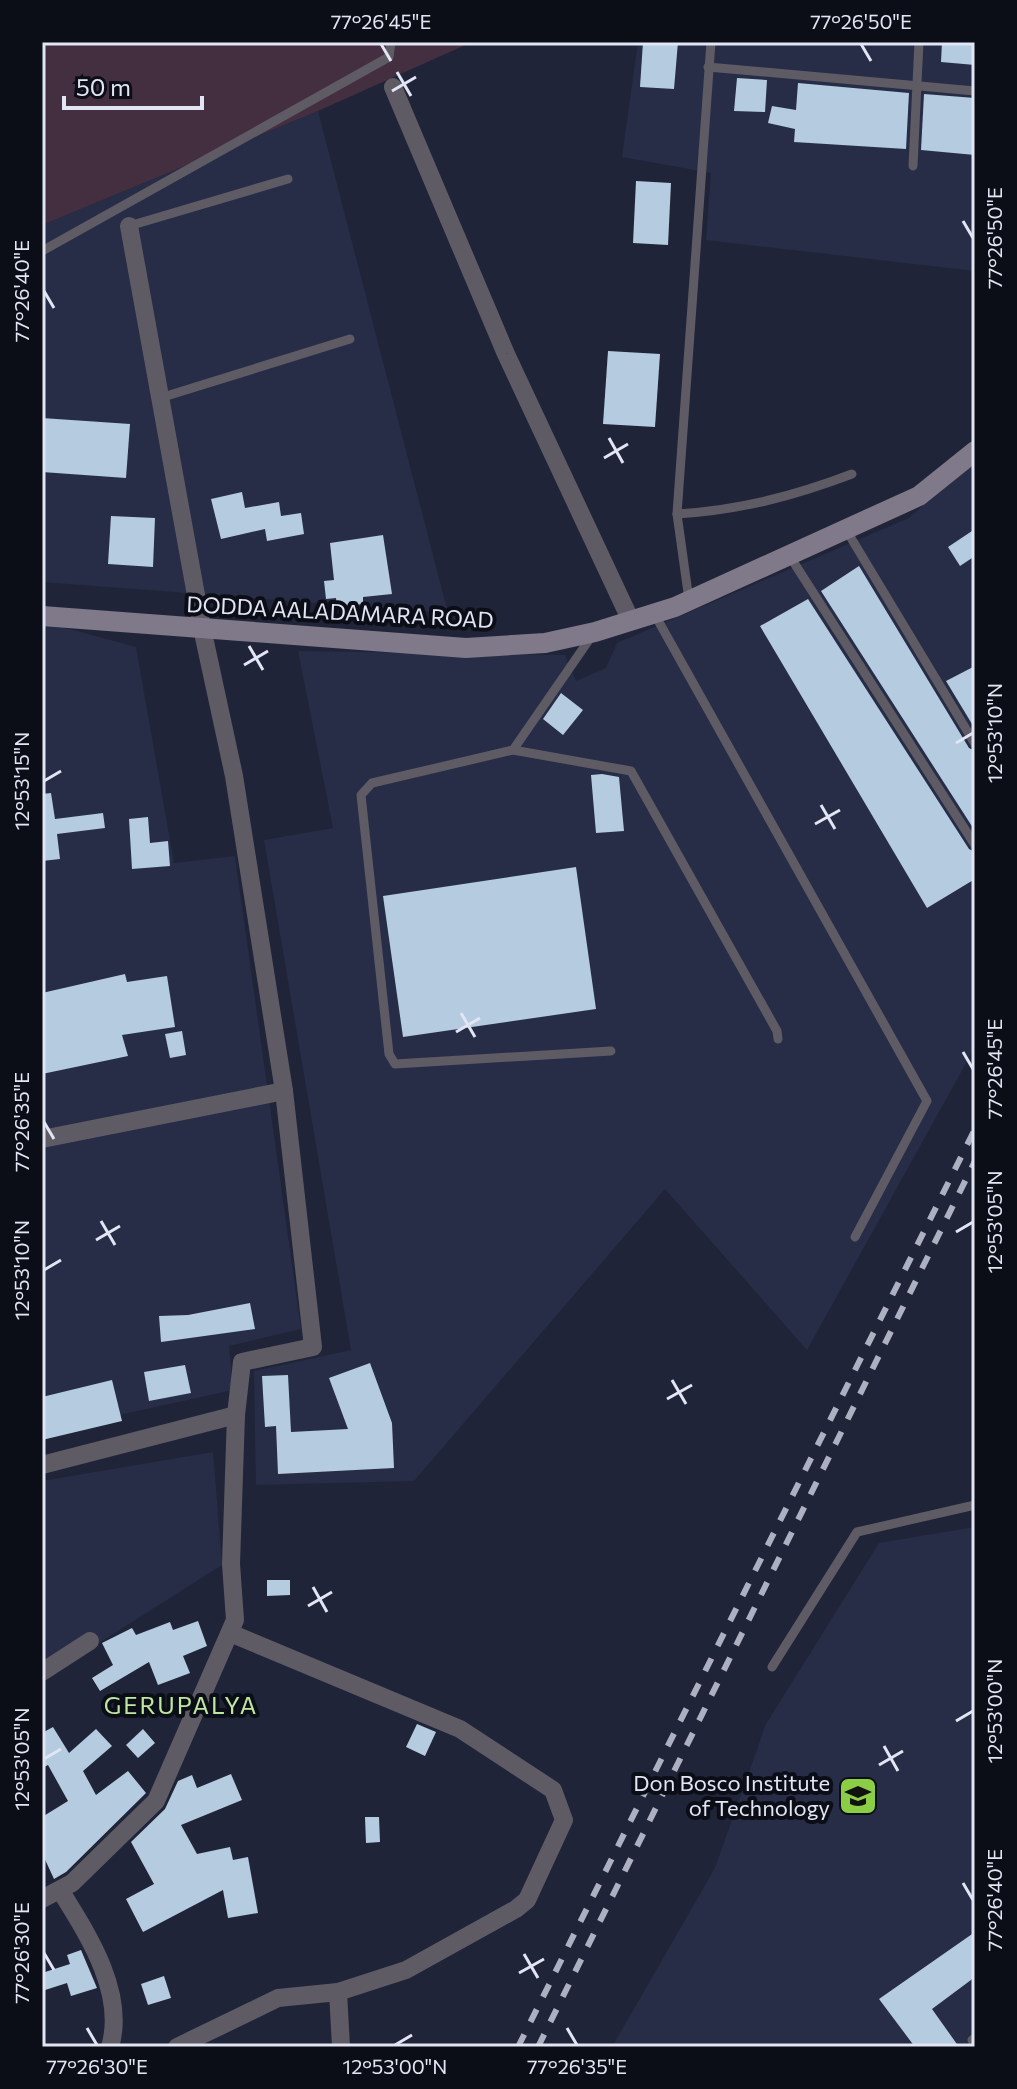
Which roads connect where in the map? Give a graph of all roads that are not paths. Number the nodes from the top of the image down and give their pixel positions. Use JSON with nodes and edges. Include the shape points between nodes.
{"nodes":[{"id":1,"x":391,"y":42,"type":"edge"},
{"id":2,"x":711,"y":42,"type":"edge"},
{"id":3,"x":919,"y":42,"type":"edge"},
{"id":4,"x":708,"y":67,"type":"junction"},
{"id":5,"x":393,"y":87,"type":"dead end"},
{"id":6,"x":917,"y":87,"type":"junction"},
{"id":7,"x":975,"y":91,"type":"edge"},
{"id":8,"x":913,"y":166,"type":"dead end"},
{"id":9,"x":288,"y":179,"type":"dead end"},
{"id":10,"x":129,"y":226,"type":"joint"},
{"id":11,"x":42,"y":251,"type":"edge"},
{"id":12,"x":350,"y":339,"type":"dead end"},
{"id":13,"x":160,"y":398,"type":"junction"},
{"id":14,"x":975,"y":451,"type":"edge"},
{"id":15,"x":852,"y":474,"type":"dead end"},
{"id":16,"x":677,"y":514,"type":"junction"},
{"id":17,"x":845,"y":527,"type":"junction"},
{"id":18,"x":789,"y":555,"type":"junction"},
{"id":19,"x":689,"y":600,"type":"junction"},
{"id":20,"x":655,"y":615,"type":"junction"},
{"id":21,"x":42,"y":616,"type":"edge"},
{"id":22,"x":631,"y":621,"type":"junction"},
{"id":23,"x":202,"y":628,"type":"junction"},
{"id":24,"x":595,"y":632,"type":"junction"},
{"id":25,"x":975,"y":744,"type":"edge"},
{"id":26,"x":513,"y":750,"type":"junction"},
{"id":27,"x":975,"y":845,"type":"edge"},
{"id":28,"x":778,"y":1039,"type":"dead end"},
{"id":29,"x":611,"y":1051,"type":"dead end"},
{"id":30,"x":284,"y":1091,"type":"junction"},
{"id":31,"x":42,"y":1139,"type":"edge"},
{"id":32,"x":855,"y":1237,"type":"dead end"},
{"id":33,"x":236,"y":1415,"type":"junction"},
{"id":34,"x":42,"y":1465,"type":"edge"},
{"id":35,"x":975,"y":1505,"type":"edge"},
{"id":36,"x":230,"y":1633,"type":"junction"},
{"id":37,"x":90,"y":1641,"type":"dead end"},
{"id":38,"x":772,"y":1667,"type":"dead end"},
{"id":39,"x":42,"y":1672,"type":"edge"},
{"id":40,"x":60,"y":1890,"type":"junction"},
{"id":41,"x":42,"y":1899,"type":"edge"},
{"id":42,"x":338,"y":1992,"type":"junction"},
{"id":43,"x":975,"y":2038,"type":"edge"},
{"id":44,"x":116,"y":2044,"type":"edge"},
{"id":45,"x":975,"y":2044,"type":"edge"},
{"id":46,"x":177,"y":2047,"type":"edge"},
{"id":47,"x":341,"y":2047,"type":"edge"}],
"edges":[{"from":1,"to":11,"type":"lane","via":[[389,57]]},
{"from":2,"to":4,"type":"lane"},
{"from":3,"to":6,"type":"lane"},
{"from":4,"to":6,"type":"lane"},
{"from":4,"to":16,"type":"lane"},
{"from":5,"to":22,"type":"street","via":[[506,354]]},
{"from":6,"to":7,"type":"lane"},
{"from":6,"to":8,"type":"lane"},
{"from":9,"to":10,"type":"lane"},
{"from":10,"to":13,"type":"street"},
{"from":12,"to":13,"type":"lane"},
{"from":13,"to":23,"type":"street"},
{"from":14,"to":17,"type":"main road","name":"DODDA AALADAMARA ROAD","via":[[919,496]]},
{"from":15,"to":16,"type":"lane","via":[[774,501],[730,511]]},
{"from":16,"to":19,"type":"lane"},
{"from":17,"to":18,"type":"main road","name":"DODDA AALADAMARA ROAD"},
{"from":17,"to":25,"type":"lane"},
{"from":18,"to":19,"type":"main road","name":"DODDA AALADAMARA ROAD"},
{"from":18,"to":27,"type":"lane"},
{"from":19,"to":20,"type":"main road","name":"DODDA AALADAMARA ROAD"},
{"from":20,"to":22,"type":"main road","name":"DODDA AALADAMARA ROAD"},
{"from":20,"to":32,"type":"lane","via":[[927,1101]]},
{"from":21,"to":23,"type":"main road","name":"DODDA AALADAMARA ROAD"},
{"from":22,"to":24,"type":"main road","name":"DODDA AALADAMARA ROAD"},
{"from":23,"to":24,"type":"main road","name":"DODDA AALADAMARA ROAD","via":[[466,648],[545,643]]},
{"from":23,"to":30,"type":"street","via":[[234,776]]},
{"from":24,"to":26,"type":"lane"},
{"from":26,"to":28,"type":"lane","via":[[631,771]]},
{"from":26,"to":29,"type":"lane","via":[[372,783],[363,790],[389,1054],[400,1065]]},
{"from":30,"to":31,"type":"street"},
{"from":30,"to":33,"type":"street","via":[[313,1347],[242,1362]]},
{"from":33,"to":34,"type":"street"},
{"from":33,"to":36,"type":"street","via":[[231,1564],[235,1620]]},
{"from":35,"to":38,"type":"lane","via":[[857,1532]]},
{"from":36,"to":40,"type":"street","via":[[156,1801]]},
{"from":36,"to":42,"type":"street","via":[[460,1729],[553,1790],[564,1814],[522,1906],[413,1967]]},
{"from":37,"to":39,"type":"street"},
{"from":40,"to":41,"type":"street"},
{"from":40,"to":44,"type":"street","via":[[95,1948],[116,2017]]},
{"from":42,"to":46,"type":"street","via":[[278,1998]]},
{"from":42,"to":47,"type":"street"},
{"from":43,"to":45,"type":"lane"}]}
